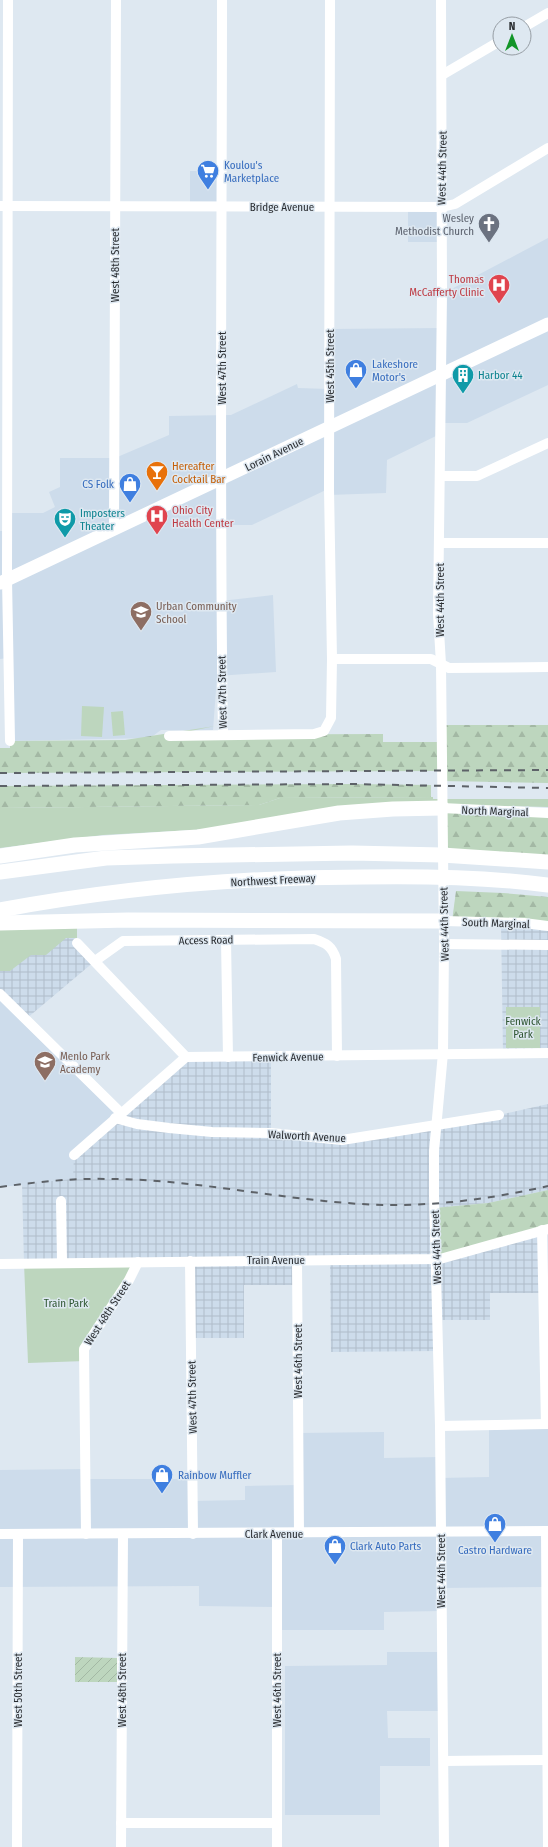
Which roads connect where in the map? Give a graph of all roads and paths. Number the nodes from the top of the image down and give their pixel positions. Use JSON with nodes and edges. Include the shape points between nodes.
{"nodes":[{"id":1,"x":8,"y":0,"type":"edge"},
{"id":2,"x":116,"y":0,"type":"edge"},
{"id":3,"x":222,"y":0,"type":"edge"},
{"id":4,"x":330,"y":0,"type":"edge"},
{"id":5,"x":441,"y":0,"type":"edge"},
{"id":6,"x":548,"y":13,"type":"edge"},
{"id":7,"x":532,"y":22,"type":"edge"},
{"id":8,"x":492,"y":46,"type":"edge"},
{"id":9,"x":442,"y":75,"type":"junction"},
{"id":10,"x":548,"y":148,"type":"edge"},
{"id":11,"x":4,"y":206,"type":"edge"},
{"id":12,"x":116,"y":206,"type":"junction"},
{"id":13,"x":329,"y":207,"type":"junction"},
{"id":14,"x":442,"y":207,"type":"junction"},
{"id":15,"x":222,"y":208,"type":"junction"},
{"id":16,"x":548,"y":324,"type":"edge"},
{"id":17,"x":442,"y":373,"type":"junction"},
{"id":18,"x":4,"y":397,"type":"edge"},
{"id":19,"x":330,"y":427,"type":"junction"},
{"id":20,"x":548,"y":443,"type":"edge"},
{"id":21,"x":440,"y":476,"type":"junction"},
{"id":22,"x":222,"y":479,"type":"junction"},
{"id":23,"x":114,"y":529,"type":"junction"},
{"id":24,"x":440,"y":543,"type":"junction"},
{"id":25,"x":548,"y":543,"type":"edge"},
{"id":26,"x":4,"y":581,"type":"edge"},
{"id":27,"x":332,"y":659,"type":"junction"},
{"id":28,"x":441,"y":664,"type":"junction"},
{"id":29,"x":548,"y":667,"type":"edge"},
{"id":30,"x":223,"y":735,"type":"junction"},
{"id":31,"x":169,"y":736,"type":"dead end"},
{"id":32,"x":10,"y":741,"type":"dead end"},
{"id":33,"x":442,"y":802,"type":"junction"},
{"id":34,"x":548,"y":813,"type":"edge"},
{"id":35,"x":0,"y":856,"type":"edge"},
{"id":36,"x":548,"y":862,"type":"edge"},
{"id":37,"x":0,"y":872,"type":"edge"},
{"id":38,"x":548,"y":885,"type":"edge"},
{"id":39,"x":0,"y":910,"type":"edge"},
{"id":40,"x":444,"y":921,"type":"junction"},
{"id":41,"x":0,"y":923,"type":"edge"},
{"id":42,"x":548,"y":926,"type":"edge"},
{"id":43,"x":226,"y":940,"type":"junction"},
{"id":44,"x":77,"y":943,"type":"dead end"},
{"id":45,"x":444,"y":944,"type":"junction"},
{"id":46,"x":548,"y":945,"type":"edge"},
{"id":47,"x":95,"y":961,"type":"junction"},
{"id":48,"x":0,"y":994,"type":"edge"},
{"id":49,"x":443,"y":1053,"type":"junction"},
{"id":50,"x":548,"y":1053,"type":"edge"},
{"id":51,"x":337,"y":1056,"type":"junction"},
{"id":52,"x":186,"y":1057,"type":"junction"},
{"id":53,"x":228,"y":1057,"type":"junction"},
{"id":54,"x":118,"y":1115,"type":"junction"},
{"id":55,"x":499,"y":1115,"type":"dead end"},
{"id":56,"x":74,"y":1155,"type":"dead end"},
{"id":57,"x":61,"y":1201,"type":"dead end"},
{"id":58,"x":545,"y":1230,"type":"edge"},
{"id":59,"x":297,"y":1260,"type":"junction"},
{"id":60,"x":190,"y":1261,"type":"junction"},
{"id":61,"x":62,"y":1262,"type":"junction"},
{"id":62,"x":138,"y":1262,"type":"junction"},
{"id":63,"x":0,"y":1264,"type":"edge"},
{"id":64,"x":546,"y":1316,"type":"edge"},
{"id":65,"x":547,"y":1424,"type":"edge"},
{"id":66,"x":440,"y":1426,"type":"junction"},
{"id":67,"x":547,"y":1531,"type":"edge"},
{"id":68,"x":441,"y":1533,"type":"junction"},
{"id":69,"x":0,"y":1534,"type":"edge"},
{"id":70,"x":18,"y":1534,"type":"junction"},
{"id":71,"x":86,"y":1534,"type":"junction"},
{"id":72,"x":123,"y":1534,"type":"junction"},
{"id":73,"x":193,"y":1534,"type":"junction"},
{"id":74,"x":277,"y":1534,"type":"junction"},
{"id":75,"x":299,"y":1534,"type":"junction"},
{"id":76,"x":547,"y":1638,"type":"edge"},
{"id":77,"x":546,"y":1760,"type":"junction"},
{"id":78,"x":444,"y":1761,"type":"junction"},
{"id":79,"x":121,"y":1824,"type":"junction"},
{"id":80,"x":277,"y":1824,"type":"junction"},
{"id":81,"x":17,"y":1847,"type":"edge"},
{"id":82,"x":121,"y":1847,"type":"edge"},
{"id":83,"x":277,"y":1847,"type":"edge"},
{"id":84,"x":444,"y":1847,"type":"edge"},
{"id":85,"x":548,"y":1847,"type":"edge"}],
"edges":[{"from":1,"to":11,"type":"street"},
{"from":2,"to":12,"type":"street","name":"West 48th Street"},
{"from":3,"to":15,"type":"street","name":"West 47th Street"},
{"from":4,"to":13,"type":"street","name":"West 45th Street"},
{"from":5,"to":9,"type":"street","name":"West 44th Street"},
{"from":6,"to":7,"type":"street"},
{"from":8,"to":9,"type":"street"},
{"from":9,"to":14,"type":"street","name":"West 44th Street"},
{"from":10,"to":14,"type":"street","name":"Bridge Avenue","via":[[455,204]]},
{"from":11,"to":12,"type":"street","name":"Bridge Avenue"},
{"from":11,"to":18,"type":"street"},
{"from":12,"to":15,"type":"street","name":"Bridge Avenue"},
{"from":12,"to":23,"type":"street","name":"West 48th Street"},
{"from":13,"to":14,"type":"street","name":"Bridge Avenue"},
{"from":13,"to":15,"type":"street","name":"Bridge Avenue"},
{"from":13,"to":19,"type":"street","name":"West 45th Street"},
{"from":14,"to":17,"type":"street","name":"West 44th Street"},
{"from":15,"to":22,"type":"street","name":"West 47th Street"},
{"from":16,"to":17,"type":"main road","name":"Lorain Avenue"},
{"from":17,"to":19,"type":"main road","name":"Lorain Avenue"},
{"from":17,"to":21,"type":"street","name":"West 44th Street"},
{"from":18,"to":26,"type":"street"},
{"from":19,"to":22,"type":"main road","name":"Lorain Avenue"},
{"from":19,"to":27,"type":"street","name":"West 45th Street"},
{"from":20,"to":21,"type":"street","via":[[478,476]]},
{"from":21,"to":24,"type":"street","name":"West 44th Street"},
{"from":22,"to":23,"type":"main road","name":"Lorain Avenue"},
{"from":22,"to":30,"type":"street","name":"West 47th Street","via":[[220,568]]},
{"from":23,"to":26,"type":"main road","name":"Lorain Avenue"},
{"from":24,"to":25,"type":"street"},
{"from":24,"to":28,"type":"street","name":"West 44th Street","via":[[438,614]]},
{"from":26,"to":32,"type":"street"},
{"from":27,"to":28,"type":"street","via":[[431,659]]},
{"from":27,"to":30,"type":"street","name":"West 45th Street","via":[[331,718],[324,731],[314,734]]},
{"from":28,"to":29,"type":"street","via":[[449,668]]},
{"from":28,"to":33,"type":"street","name":"West 44th Street"},
{"from":30,"to":31,"type":"street"},
{"from":33,"to":34,"type":"street","name":"North Marginal"},
{"from":33,"to":35,"type":"highway","via":[[339,813],[204,836],[75,845]]},
{"from":33,"to":40,"type":"street","name":"West 44th Street"},
{"from":36,"to":37,"type":"highway","via":[[420,854],[173,856],[106,858]]},
{"from":38,"to":39,"type":"highway","name":"Northwest Freeway","via":[[503,880],[407,876],[275,879],[124,892]]},
{"from":40,"to":41,"type":"highway","via":[[128,920]]},
{"from":40,"to":42,"type":"street","name":"South Marginal"},
{"from":40,"to":45,"type":"street","name":"West 44th Street"},
{"from":43,"to":47,"type":"street","name":"Access Road","via":[[123,941]]},
{"from":43,"to":51,"type":"street","name":"Access Road","via":[[314,939],[331,948],[336,959]]},
{"from":43,"to":53,"type":"street"},
{"from":44,"to":47,"type":"street"},
{"from":45,"to":46,"type":"street"},
{"from":45,"to":49,"type":"street","name":"West 44th Street"},
{"from":47,"to":52,"type":"street"},
{"from":48,"to":54,"type":"street","name":"Walworth Avenue"},
{"from":49,"to":50,"type":"street","name":"Fenwick Avenue"},
{"from":49,"to":51,"type":"street","name":"Fenwick Avenue"},
{"from":49,"to":66,"type":"street","name":"West 44th Street","via":[[434,1150]]},
{"from":51,"to":53,"type":"street","name":"Fenwick Avenue"},
{"from":52,"to":53,"type":"street","name":"Fenwick Avenue"},
{"from":52,"to":54,"type":"street"},
{"from":54,"to":55,"type":"street","name":"Walworth Avenue","via":[[137,1124],[169,1128],[271,1133],[342,1140]]},
{"from":54,"to":56,"type":"street"},
{"from":57,"to":61,"type":"street"},
{"from":58,"to":59,"type":"street","name":"Train Avenue","via":[[440,1259]]},
{"from":58,"to":64,"type":"street"},
{"from":59,"to":60,"type":"street","name":"Train Avenue"},
{"from":59,"to":75,"type":"street","name":"West 46th Street"},
{"from":60,"to":62,"type":"street","name":"Train Avenue"},
{"from":60,"to":73,"type":"street","name":"West 47th Street"},
{"from":61,"to":62,"type":"street","name":"Train Avenue"},
{"from":61,"to":63,"type":"street","name":"Train Avenue"},
{"from":62,"to":71,"type":"street","name":"West 48th Street","via":[[84,1349]]},
{"from":64,"to":65,"type":"street"},
{"from":65,"to":66,"type":"street"},
{"from":66,"to":68,"type":"street","name":"West 44th Street"},
{"from":67,"to":68,"type":"street","name":"Clark Avenue"},
{"from":67,"to":76,"type":"street"},
{"from":68,"to":75,"type":"street","name":"Clark Avenue"},
{"from":68,"to":78,"type":"street","name":"West 44th Street"},
{"from":69,"to":70,"type":"street","name":"Clark Avenue"},
{"from":70,"to":71,"type":"street","name":"Clark Avenue"},
{"from":70,"to":81,"type":"street","name":"West 50th Street"},
{"from":71,"to":72,"type":"street","name":"Clark Avenue"},
{"from":72,"to":73,"type":"street","name":"Clark Avenue"},
{"from":72,"to":79,"type":"street","name":"West 48th Street"},
{"from":73,"to":74,"type":"street","name":"Clark Avenue"},
{"from":74,"to":75,"type":"street","name":"Clark Avenue"},
{"from":74,"to":80,"type":"street","name":"West 46th Street"},
{"from":76,"to":77,"type":"street"},
{"from":77,"to":78,"type":"street"},
{"from":77,"to":85,"type":"street"},
{"from":78,"to":84,"type":"street","name":"West 44th Street"},
{"from":79,"to":80,"type":"street"},
{"from":79,"to":82,"type":"street","name":"West 48th Street"},
{"from":80,"to":83,"type":"street","name":"West 46th Street"}]}
